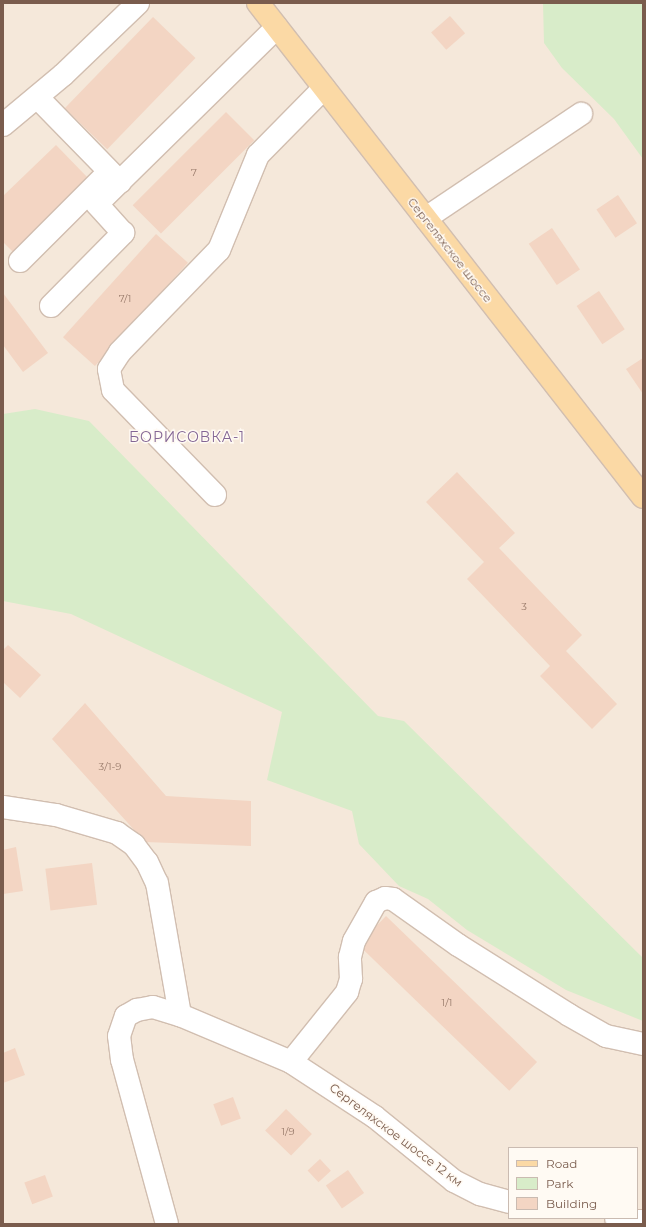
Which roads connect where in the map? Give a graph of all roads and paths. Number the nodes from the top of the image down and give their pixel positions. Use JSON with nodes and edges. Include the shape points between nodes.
{"nodes":[{"id":1,"x":138,"y":3,"type":"edge"},
{"id":2,"x":258,"y":3,"type":"edge"},
{"id":3,"x":277,"y":27,"type":"junction"},
{"id":4,"x":324,"y":88,"type":"junction"},
{"id":5,"x":37,"y":97,"type":"junction"},
{"id":6,"x":581,"y":114,"type":"dead end"},
{"id":7,"x":3,"y":125,"type":"edge"},
{"id":8,"x":114,"y":177,"type":"junction"},
{"id":9,"x":426,"y":218,"type":"junction"},
{"id":10,"x":20,"y":261,"type":"dead end"},
{"id":11,"x":51,"y":306,"type":"dead end"},
{"id":12,"x":215,"y":496,"type":"dead end"},
{"id":13,"x":643,"y":497,"type":"edge"},
{"id":14,"x":3,"y":807,"type":"edge"},
{"id":15,"x":180,"y":1015,"type":"junction"},
{"id":16,"x":643,"y":1044,"type":"edge"},
{"id":17,"x":291,"y":1062,"type":"junction"},
{"id":18,"x":508,"y":1202,"type":"edge"},
{"id":19,"x":623,"y":1219,"type":"edge"},
{"id":20,"x":643,"y":1222,"type":"edge"},
{"id":21,"x":167,"y":1224,"type":"edge"}],
"edges":[{"from":1,"to":5,"type":"street"},
{"from":2,"to":3,"type":"main road","name":"Сергеляхское шоссе"},
{"from":3,"to":4,"type":"main road","name":"Сергеляхское шоссе"},
{"from":3,"to":8,"type":"street"},
{"from":4,"to":9,"type":"main road","name":"Сергеляхское шоссе"},
{"from":4,"to":12,"type":"street","via":[[258,155],[219,250],[120,352],[109,369],[113,390]]},
{"from":5,"to":7,"type":"street"},
{"from":5,"to":8,"type":"street"},
{"from":6,"to":9,"type":"street"},
{"from":8,"to":10,"type":"street"},
{"from":8,"to":11,"type":"street","via":[[97,204],[123,233]]},
{"from":9,"to":13,"type":"main road","name":"Сергеляхское шоссе"},
{"from":14,"to":15,"type":"street","via":[[56,815],[117,833],[134,845],[148,862],[157,883]]},
{"from":15,"to":17,"type":"street","name":"Сергеляхское шоссе 12 км"},
{"from":15,"to":21,"type":"street","name":"Сергеляхское шоссе 12 км","via":[[153,1007],[137,1010],[126,1016],[119,1036],[122,1060]]},
{"from":16,"to":17,"type":"street","via":[[606,1036],[458,945],[393,899],[385,898],[376,902],[354,941],[350,956],[351,979],[347,992]]},
{"from":17,"to":18,"type":"street","name":"Сергеляхское шоссе 12 км","via":[[375,1117],[454,1181],[480,1194]]},
{"from":19,"to":20,"type":"street"}]}
